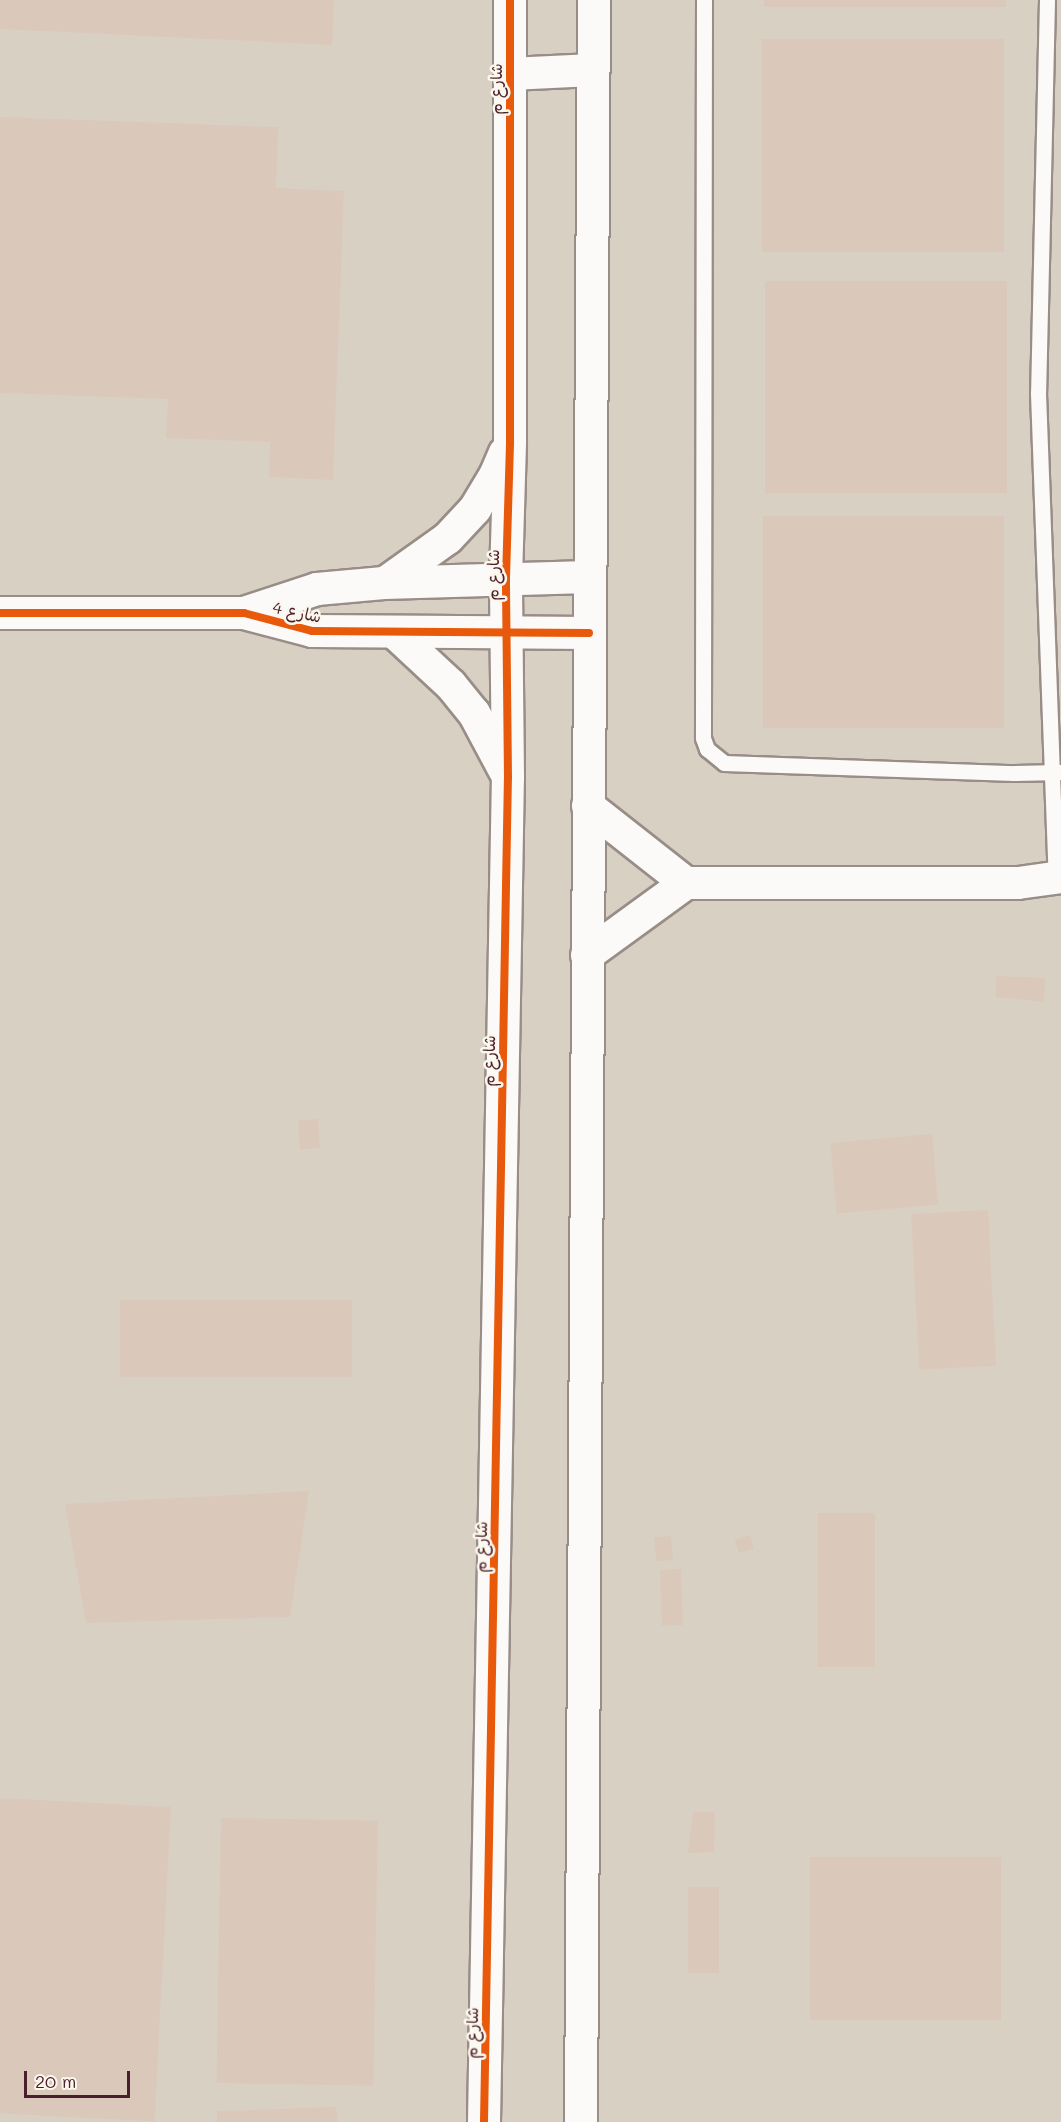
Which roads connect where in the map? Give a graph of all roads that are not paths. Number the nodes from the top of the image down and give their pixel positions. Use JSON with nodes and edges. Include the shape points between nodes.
{"nodes":[{"id":1,"x":510,"y":0,"type":"edge"},
{"id":2,"x":594,"y":0,"type":"edge"},
{"id":3,"x":704,"y":0,"type":"edge"},
{"id":4,"x":1047,"y":0,"type":"edge"},
{"id":5,"x":593,"y":70,"type":"junction"},
{"id":6,"x":510,"y":74,"type":"junction"},
{"id":7,"x":510,"y":441,"type":"junction"},
{"id":8,"x":588,"y":577,"type":"junction"},
{"id":9,"x":506,"y":579,"type":"junction"},
{"id":10,"x":384,"y":583,"type":"junction"},
{"id":11,"x":0,"y":613,"type":"edge"},
{"id":12,"x":244,"y":614,"type":"junction"},
{"id":13,"x":395,"y":633,"type":"junction"},
{"id":14,"x":589,"y":633,"type":"junction"},
{"id":15,"x":506,"y":634,"type":"junction"},
{"id":16,"x":1055,"y":772,"type":"edge"},
{"id":17,"x":508,"y":778,"type":"junction"},
{"id":18,"x":588,"y":806,"type":"junction"},
{"id":19,"x":1058,"y":877,"type":"edge"},
{"id":20,"x":686,"y":882,"type":"junction"},
{"id":21,"x":587,"y":955,"type":"junction"},
{"id":22,"x":484,"y":2122,"type":"edge"},
{"id":23,"x":581,"y":2122,"type":"edge"}],
"edges":[{"from":1,"to":6,"type":"street","name":"شارع م"},
{"from":2,"to":5,"type":"street"},
{"from":3,"to":16,"type":"lane","via":[[703,738],[707,749],[724,763]]},
{"from":4,"to":16,"type":"lane","via":[[1038,393]]},
{"from":5,"to":6,"type":"street"},
{"from":5,"to":8,"type":"street"},
{"from":6,"to":7,"type":"street","name":"شارع م"},
{"from":7,"to":9,"type":"street","name":"شارع م"},
{"from":7,"to":10,"type":"street","via":[[475,509],[448,538]]},
{"from":8,"to":9,"type":"street","name":"شارع 4"},
{"from":8,"to":14,"type":"street"},
{"from":9,"to":10,"type":"street","name":"شارع 4"},
{"from":9,"to":15,"type":"street","name":"شارع م"},
{"from":10,"to":12,"type":"street","name":"شارع 4","via":[[317,589]]},
{"from":11,"to":12,"type":"street","name":"شارع 4"},
{"from":12,"to":13,"type":"street","name":"شارع 4","via":[[312,631]]},
{"from":13,"to":15,"type":"street","name":"شارع 4"},
{"from":13,"to":17,"type":"street","via":[[468,706]]},
{"from":14,"to":15,"type":"street","name":"شارع 4"},
{"from":14,"to":18,"type":"street"},
{"from":15,"to":17,"type":"street","name":"شارع م"},
{"from":16,"to":19,"type":"lane"},
{"from":17,"to":22,"type":"street","name":"شارع م"},
{"from":18,"to":20,"type":"street"},
{"from":18,"to":21,"type":"street"},
{"from":19,"to":20,"type":"street","via":[[1018,883]]},
{"from":20,"to":21,"type":"street"},
{"from":21,"to":23,"type":"street"}]}
